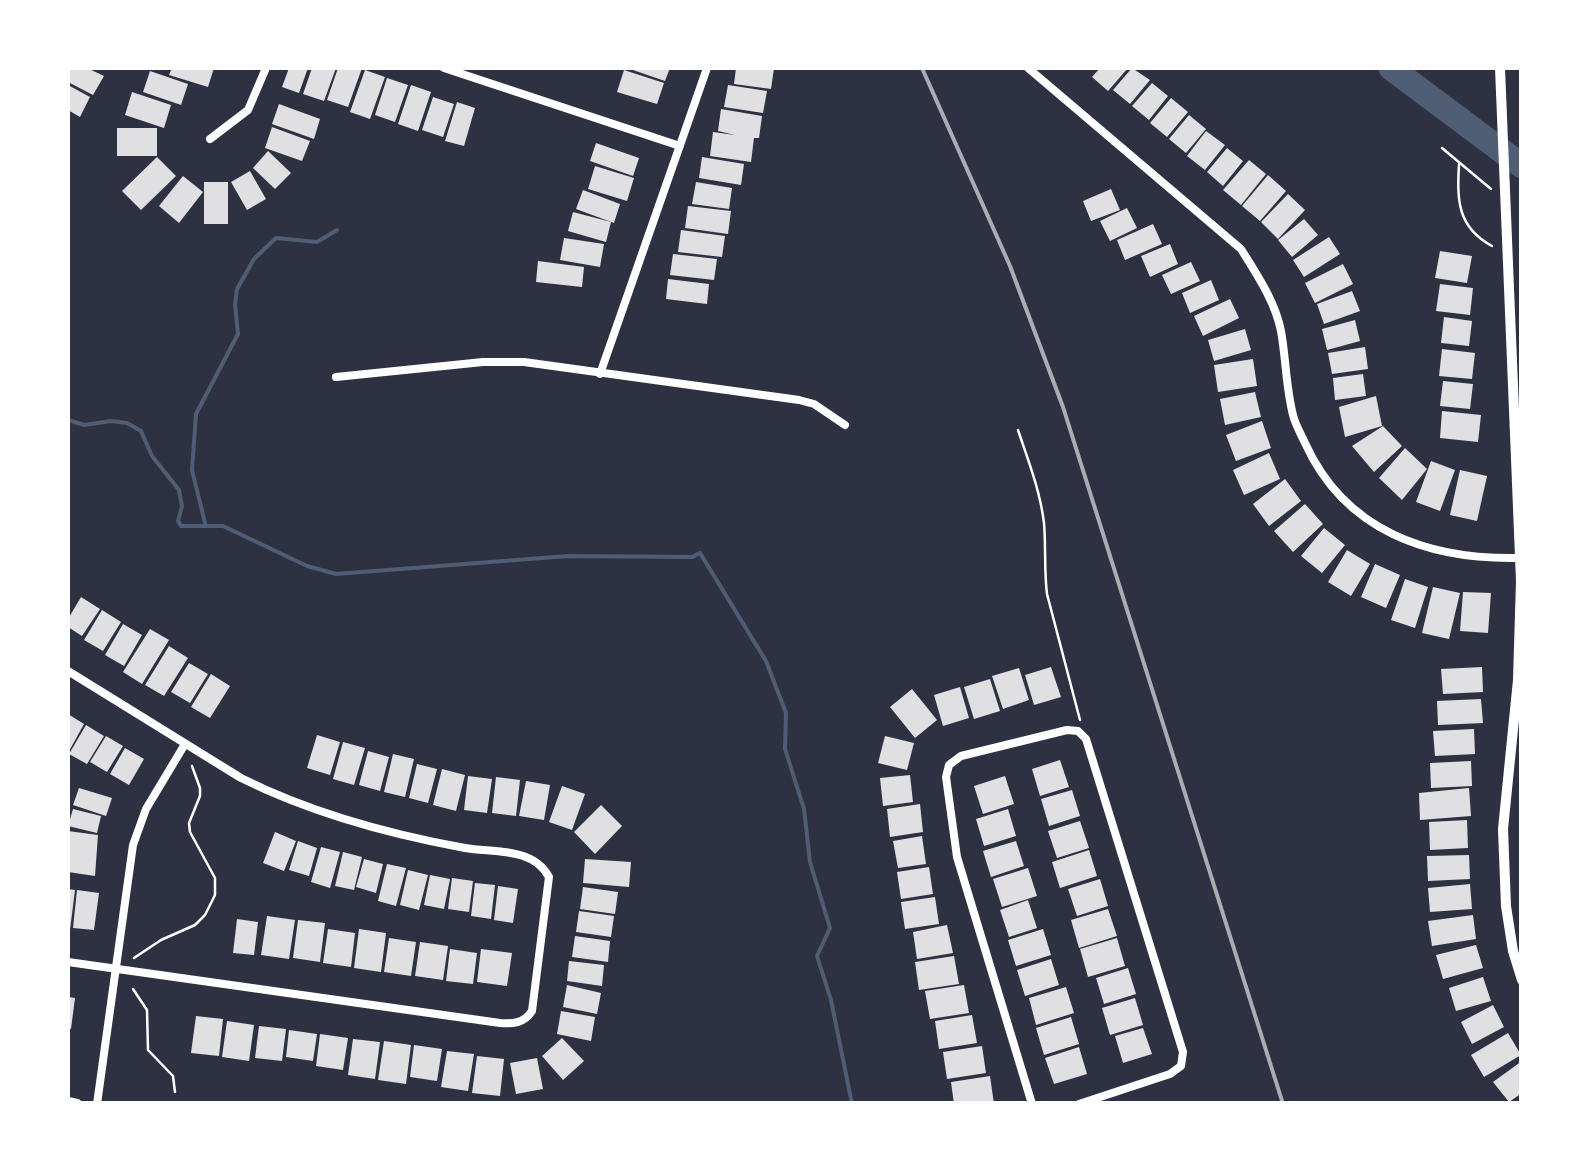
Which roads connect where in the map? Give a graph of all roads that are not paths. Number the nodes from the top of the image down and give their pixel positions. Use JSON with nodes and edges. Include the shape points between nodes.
{"nodes":[{"id":1,"x":266,"y":68,"type":"edge"},
{"id":2,"x":444,"y":68,"type":"edge"},
{"id":3,"x":707,"y":68,"type":"edge"},
{"id":4,"x":1028,"y":68,"type":"edge"},
{"id":5,"x":1500,"y":68,"type":"edge"},
{"id":6,"x":210,"y":139,"type":"dead end"},
{"id":7,"x":680,"y":146,"type":"junction"},
{"id":8,"x":600,"y":374,"type":"junction"},
{"id":9,"x":336,"y":376,"type":"dead end"},
{"id":10,"x":845,"y":424,"type":"dead end"},
{"id":11,"x":1520,"y":558,"type":"edge"},
{"id":12,"x":68,"y":672,"type":"edge"},
{"id":13,"x":185,"y":744,"type":"junction"},
{"id":14,"x":68,"y":962,"type":"edge"},
{"id":15,"x":116,"y":969,"type":"junction"},
{"id":16,"x":1522,"y":980,"type":"edge"},
{"id":17,"x":68,"y":1102,"type":"edge"},
{"id":18,"x":77,"y":1104,"type":"edge"},
{"id":19,"x":97,"y":1104,"type":"edge"},
{"id":20,"x":1032,"y":1104,"type":"edge"},
{"id":21,"x":1079,"y":1104,"type":"edge"}],
"edges":[{"from":1,"to":6,"type":"street","via":[[248,110]]},
{"from":2,"to":7,"type":"street"},
{"from":3,"to":7,"type":"street"},
{"from":4,"to":11,"type":"street","via":[[1240,249],[1280,327],[1293,416],[1334,491],[1380,529],[1414,544]]},
{"from":5,"to":11,"type":"street"},
{"from":7,"to":8,"type":"street"},
{"from":8,"to":9,"type":"street","via":[[483,362]]},
{"from":8,"to":10,"type":"street","via":[[798,400]]},
{"from":11,"to":16,"type":"street","via":[[1518,680],[1502,829],[1506,906]]},
{"from":12,"to":13,"type":"street"},
{"from":13,"to":15,"type":"street","via":[[139,826]]},
{"from":13,"to":15,"type":"street","via":[[241,778],[336,817],[530,856],[543,865],[548,891],[532,1011],[509,1024]]},
{"from":14,"to":15,"type":"street"},
{"from":15,"to":19,"type":"street"},
{"from":17,"to":18,"type":"street"},
{"from":20,"to":21,"type":"street","via":[[957,858],[946,778],[961,756],[1067,730],[1086,739],[1183,1052],[1181,1066],[1170,1074]]}]}
